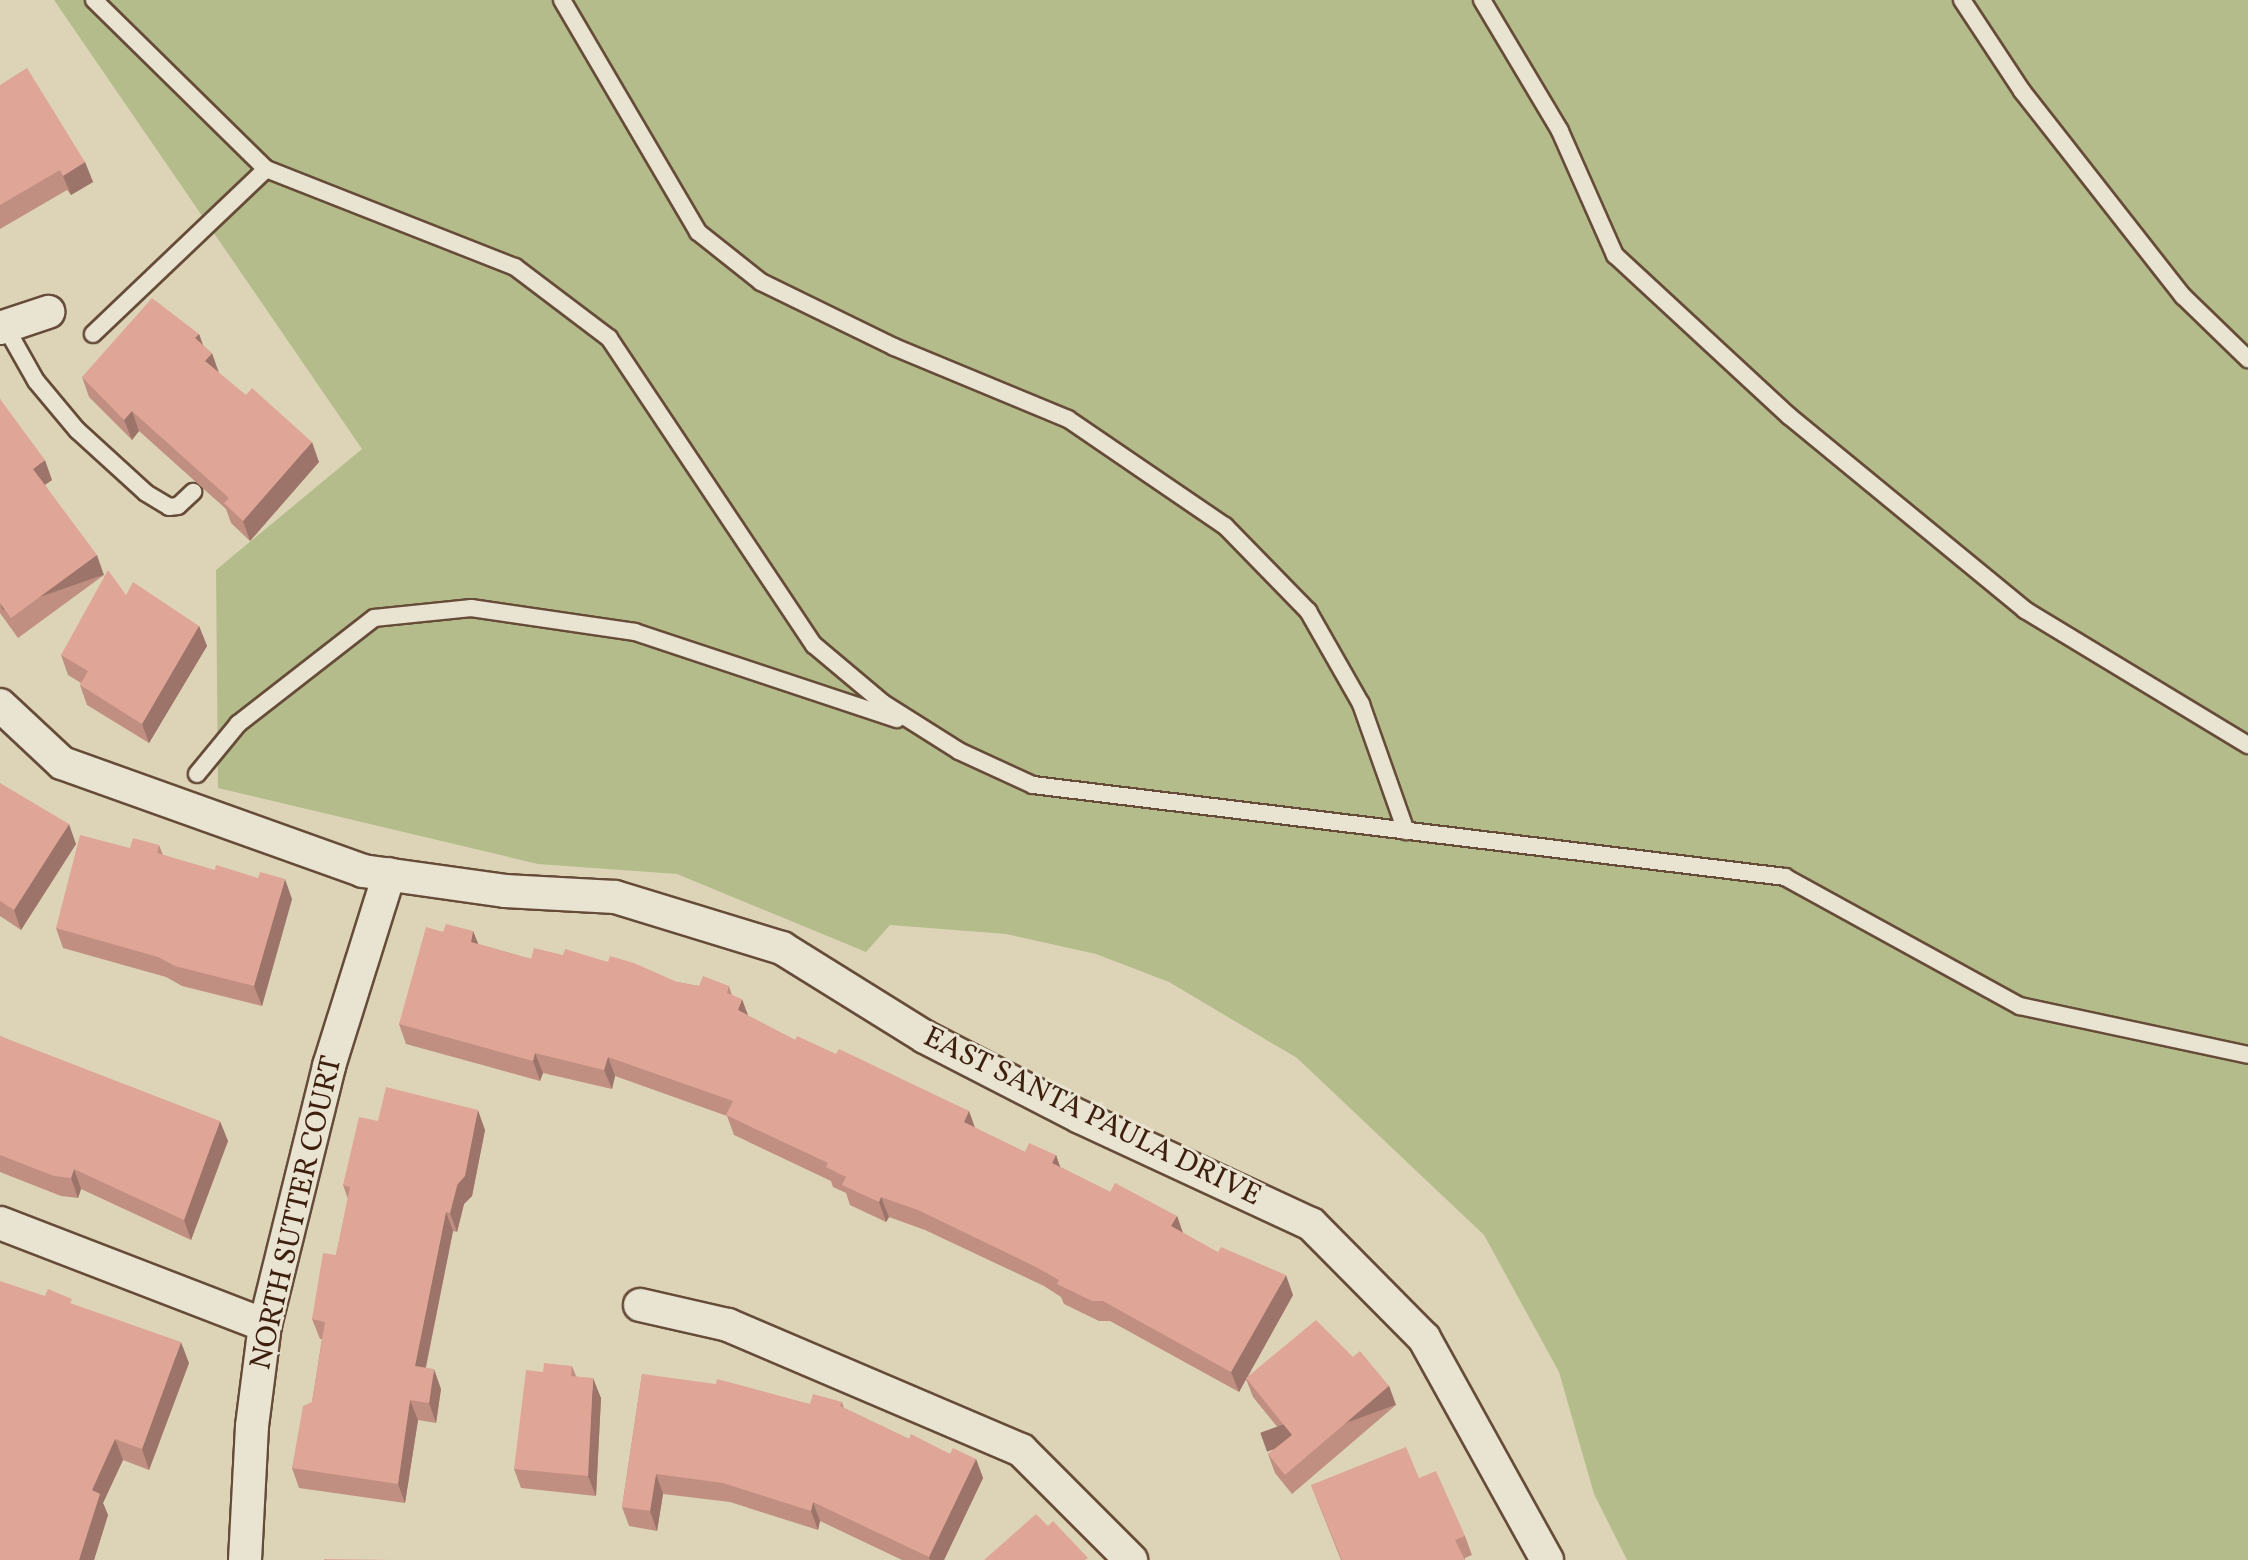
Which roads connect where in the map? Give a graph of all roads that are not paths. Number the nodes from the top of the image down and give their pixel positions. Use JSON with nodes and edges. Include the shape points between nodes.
{"nodes":[{"id":1,"x":94,"y":0,"type":"edge"},
{"id":2,"x":562,"y":0,"type":"edge"},
{"id":3,"x":1482,"y":0,"type":"edge"},
{"id":4,"x":1962,"y":0,"type":"edge"},
{"id":5,"x":266,"y":169,"type":"junction"},
{"id":6,"x":48,"y":312,"type":"dead end"},
{"id":7,"x":2,"y":327,"type":"edge"},
{"id":8,"x":93,"y":334,"type":"dead end"},
{"id":9,"x":2248,"y":359,"type":"edge"},
{"id":10,"x":193,"y":492,"type":"edge"},
{"id":11,"x":0,"y":705,"type":"edge"},
{"id":12,"x":921,"y":728,"type":"junction"},
{"id":13,"x":2248,"y":745,"type":"edge"},
{"id":14,"x":197,"y":774,"type":"dead end"},
{"id":15,"x":1406,"y":831,"type":"junction"},
{"id":16,"x":389,"y":874,"type":"junction"},
{"id":17,"x":2248,"y":1055,"type":"edge"},
{"id":18,"x":0,"y":1223,"type":"edge"},
{"id":19,"x":640,"y":1305,"type":"dead end"},
{"id":20,"x":265,"y":1325,"type":"junction"},
{"id":21,"x":245,"y":1560,"type":"edge"},
{"id":22,"x":1131,"y":1560,"type":"edge"},
{"id":23,"x":1547,"y":1560,"type":"edge"}],
"edges":[{"from":1,"to":5,"type":"lane"},
{"from":2,"to":15,"type":"lane","via":[[698,232],[761,282],[894,347],[1068,419],[1225,526],[1308,611],[1361,704]]},
{"from":3,"to":13,"type":"lane","via":[[1560,131],[1615,255],[1789,416],[2025,610]]},
{"from":4,"to":9,"type":"lane","via":[[2022,91],[2183,296]]},
{"from":5,"to":8,"type":"lane"},
{"from":5,"to":12,"type":"lane","via":[[515,267],[609,338],[814,645]]},
{"from":6,"to":7,"type":"street"},
{"from":7,"to":10,"type":"lane","via":[[77,430],[146,493],[169,507]]},
{"from":11,"to":16,"type":"street","name":"EAST SANTA PAULA DRIVE","via":[[62,763],[192,813],[363,871]]},
{"from":12,"to":14,"type":"lane","via":[[635,632],[471,608],[374,618],[238,724]]},
{"from":12,"to":15,"type":"lane","via":[[1033,785]]},
{"from":15,"to":17,"type":"lane","via":[[1785,877],[2020,1006]]},
{"from":16,"to":20,"type":"street","name":"NORTH SUTTER COURT","via":[[329,1066]]},
{"from":16,"to":23,"type":"street","name":"EAST SANTA PAULA DRIVE","via":[[505,891],[615,897],[782,948],[925,1037],[1080,1117],[1311,1224],[1424,1338]]},
{"from":18,"to":20,"type":"street"},
{"from":19,"to":22,"type":"street","via":[[728,1325],[1021,1450]]},
{"from":20,"to":21,"type":"street","name":"NORTH SUTTER COURT","via":[[252,1426]]}]}
